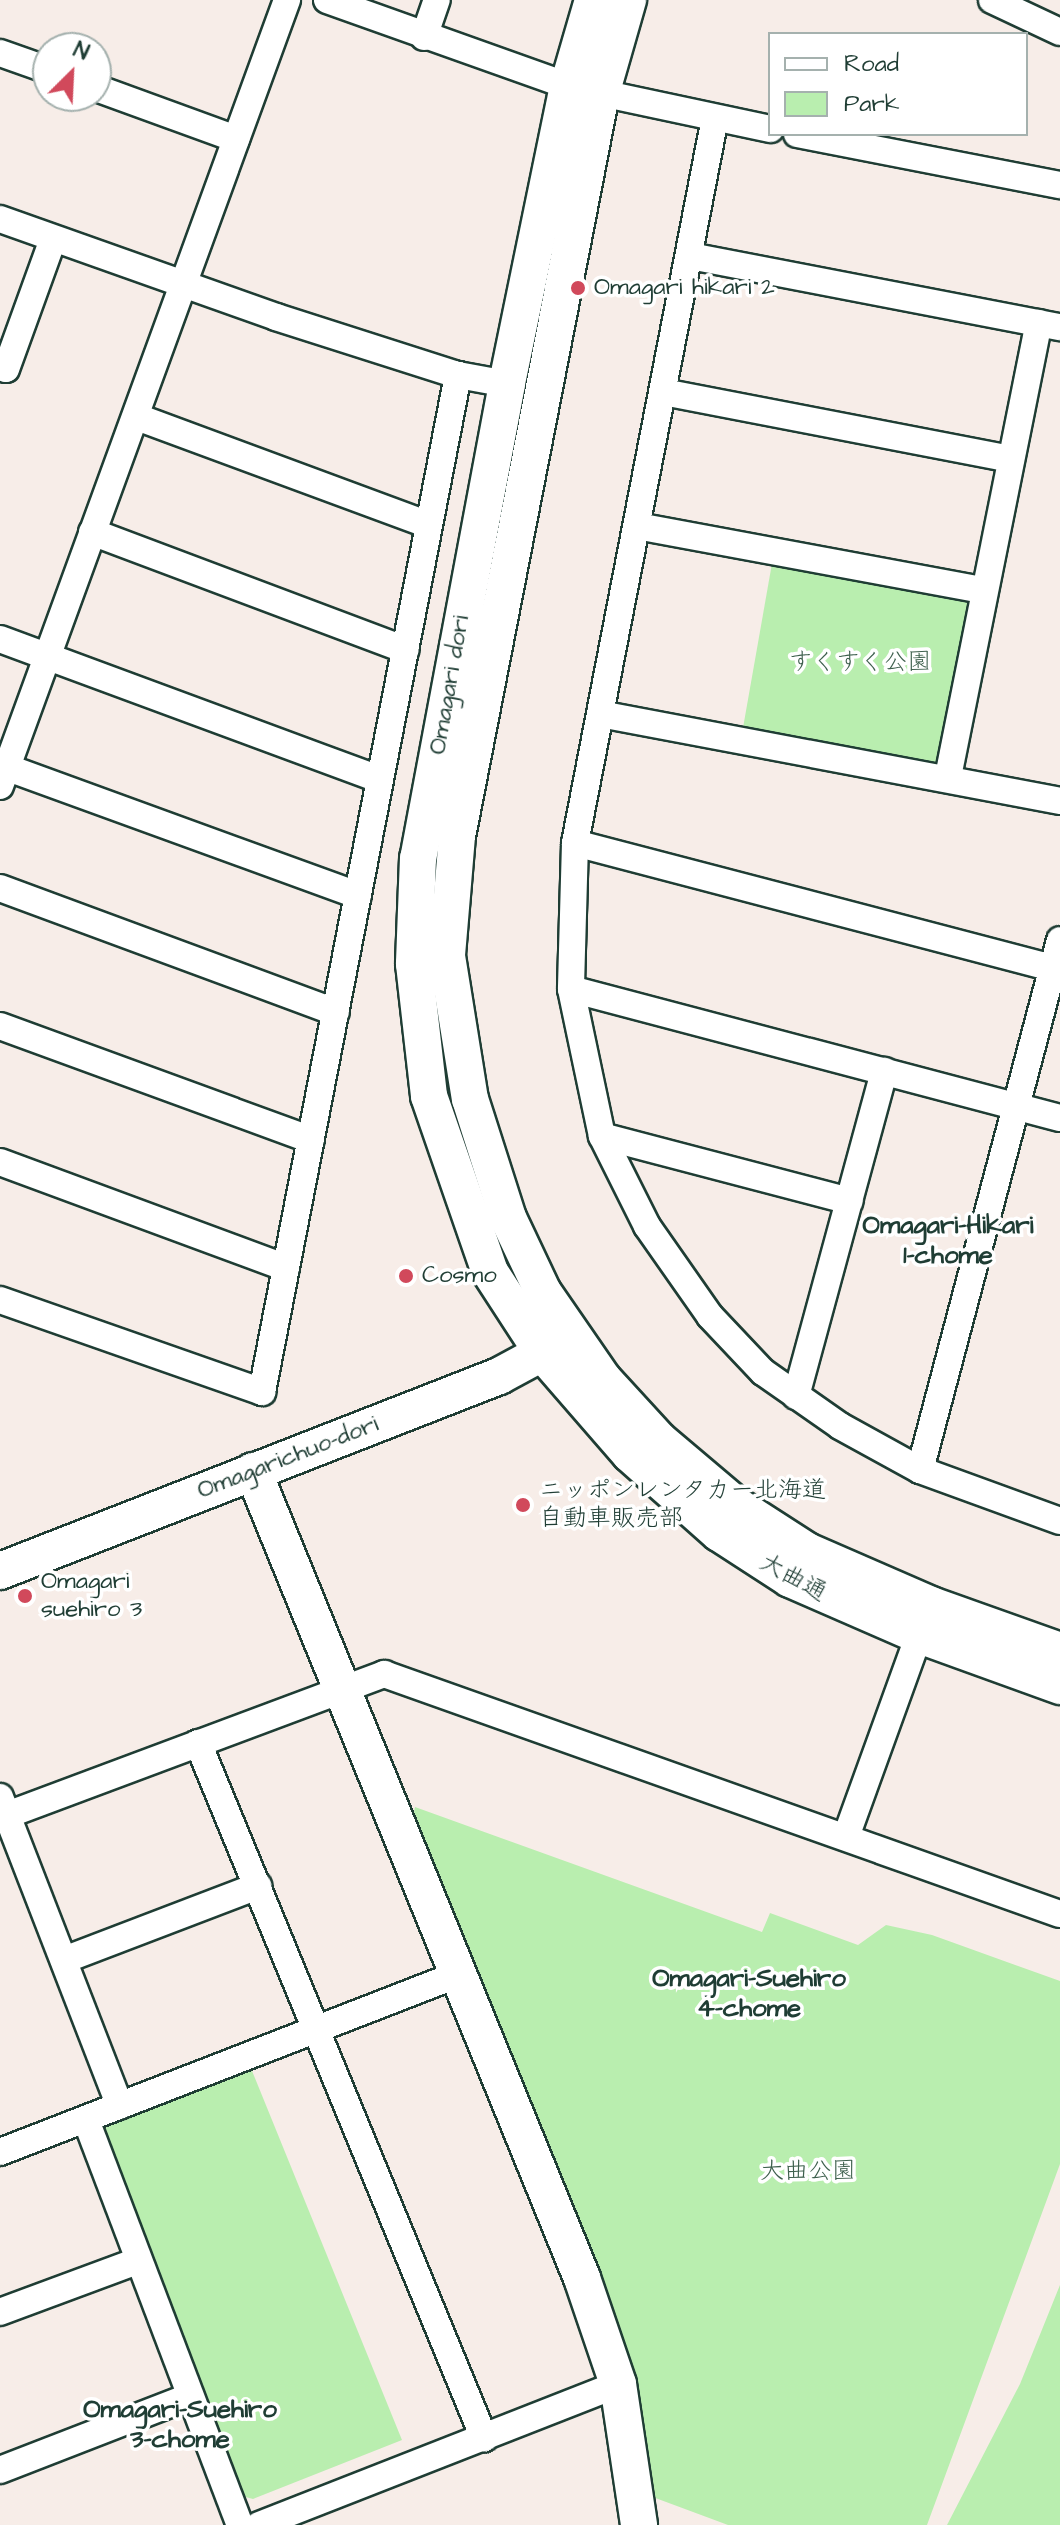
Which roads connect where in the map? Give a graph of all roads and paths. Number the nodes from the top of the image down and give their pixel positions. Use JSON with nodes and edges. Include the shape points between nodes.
{"nodes":[{"id":1,"x":287,"y":0,"type":"edge"},
{"id":2,"x":327,"y":0,"type":"edge"},
{"id":3,"x":437,"y":0,"type":"edge"},
{"id":4,"x":593,"y":0,"type":"edge"},
{"id":5,"x":628,"y":0,"type":"edge"},
{"id":6,"x":1006,"y":3,"type":"edge"},
{"id":7,"x":1060,"y":32,"type":"edge"},
{"id":8,"x":424,"y":37,"type":"junction"},
{"id":9,"x":0,"y":53,"type":"edge"},
{"id":10,"x":32,"y":64,"type":"edge"},
{"id":11,"x":584,"y":90,"type":"junction"},
{"id":12,"x":112,"y":94,"type":"edge"},
{"id":13,"x":715,"y":118,"type":"junction"},
{"id":14,"x":768,"y":129,"type":"edge"},
{"id":15,"x":807,"y":136,"type":"edge"},
{"id":16,"x":236,"y":139,"type":"junction"},
{"id":17,"x":1060,"y":185,"type":"edge"},
{"id":18,"x":0,"y":219,"type":"edge"},
{"id":19,"x":53,"y":239,"type":"junction"},
{"id":20,"x":690,"y":256,"type":"junction"},
{"id":21,"x":184,"y":287,"type":"junction"},
{"id":22,"x":1049,"y":325,"type":"edge"},
{"id":23,"x":0,"y":367,"type":"edge"},
{"id":24,"x":458,"y":375,"type":"junction"},
{"id":25,"x":507,"y":384,"type":"junction"},
{"id":26,"x":663,"y":392,"type":"junction"},
{"id":27,"x":137,"y":417,"type":"junction"},
{"id":28,"x":1010,"y":459,"type":"junction"},
{"id":29,"x":429,"y":525,"type":"junction"},
{"id":30,"x":637,"y":526,"type":"junction"},
{"id":31,"x":92,"y":532,"type":"junction"},
{"id":32,"x":984,"y":590,"type":"junction"},
{"id":33,"x":0,"y":639,"type":"edge"},
{"id":34,"x":406,"y":650,"type":"junction"},
{"id":35,"x":46,"y":657,"type":"junction"},
{"id":36,"x":600,"y":714,"type":"junction"},
{"id":37,"x":2,"y":773,"type":"edge"},
{"id":38,"x":948,"y":777,"type":"junction"},
{"id":39,"x":378,"y":779,"type":"junction"},
{"id":40,"x":1060,"y":801,"type":"edge"},
{"id":41,"x":575,"y":843,"type":"junction"},
{"id":42,"x":0,"y":888,"type":"edge"},
{"id":43,"x":358,"y":895,"type":"junction"},
{"id":44,"x":1060,"y":940,"type":"edge"},
{"id":45,"x":1057,"y":969,"type":"edge"},
{"id":46,"x":571,"y":989,"type":"junction"},
{"id":47,"x":336,"y":1012,"type":"junction"},
{"id":48,"x":0,"y":1026,"type":"edge"},
{"id":49,"x":884,"y":1071,"type":"junction"},
{"id":50,"x":1017,"y":1106,"type":"junction"},
{"id":51,"x":1060,"y":1118,"type":"edge"},
{"id":52,"x":602,"y":1136,"type":"junction"},
{"id":53,"x":311,"y":1140,"type":"junction"},
{"id":54,"x":0,"y":1162,"type":"edge"},
{"id":55,"x":850,"y":1201,"type":"junction"},
{"id":56,"x":286,"y":1268,"type":"junction"},
{"id":57,"x":0,"y":1300,"type":"edge"},
{"id":58,"x":558,"y":1345,"type":"junction"},
{"id":59,"x":796,"y":1396,"type":"junction"},
{"id":60,"x":920,"y":1470,"type":"junction"},
{"id":61,"x":253,"y":1471,"type":"junction"},
{"id":62,"x":1059,"y":1515,"type":"edge"},
{"id":63,"x":0,"y":1571,"type":"edge"},
{"id":64,"x":919,"y":1635,"type":"junction"},
{"id":65,"x":1060,"y":1651,"type":"edge"},
{"id":66,"x":343,"y":1685,"type":"junction"},
{"id":67,"x":1060,"y":1686,"type":"edge"},
{"id":68,"x":198,"y":1743,"type":"junction"},
{"id":69,"x":4,"y":1806,"type":"edge"},
{"id":70,"x":847,"y":1834,"type":"junction"},
{"id":71,"x":258,"y":1886,"type":"junction"},
{"id":72,"x":1060,"y":1914,"type":"edge"},
{"id":73,"x":64,"y":1960,"type":"junction"},
{"id":74,"x":458,"y":1974,"type":"junction"},
{"id":75,"x":318,"y":2030,"type":"junction"},
{"id":76,"x":120,"y":2106,"type":"junction"},
{"id":77,"x":86,"y":2120,"type":"junction"},
{"id":78,"x":1,"y":2147,"type":"edge"},
{"id":79,"x":137,"y":2261,"type":"junction"},
{"id":80,"x":0,"y":2312,"type":"edge"},
{"id":81,"x":618,"y":2384,"type":"junction"},
{"id":82,"x":188,"y":2397,"type":"junction"},
{"id":83,"x":484,"y":2438,"type":"junction"},
{"id":84,"x":0,"y":2470,"type":"edge"},
{"id":85,"x":325,"y":2514,"type":"edge"},
{"id":86,"x":635,"y":2524,"type":"edge"},
{"id":87,"x":240,"y":2525,"type":"edge"},
{"id":88,"x":259,"y":2525,"type":"edge"}],
"edges":[{"from":1,"to":16,"type":"street"},
{"from":2,"to":8,"type":"street"},
{"from":3,"to":8,"type":"street"},
{"from":4,"to":11,"type":"street","name":"Omagari dori"},
{"from":5,"to":11,"type":"street","name":"Omagari dori"},
{"from":6,"to":7,"type":"street"},
{"from":8,"to":11,"type":"street"},
{"from":9,"to":10,"type":"street"},
{"from":11,"to":13,"type":"street"},
{"from":11,"to":25,"type":"street","name":"Omagari dori"},
{"from":11,"to":58,"type":"street","name":"Omagari dori","via":[[464,795],[447,956],[470,1099],[508,1218]]},
{"from":12,"to":16,"type":"street"},
{"from":13,"to":14,"type":"street"},
{"from":13,"to":20,"type":"street"},
{"from":15,"to":17,"type":"street"},
{"from":16,"to":21,"type":"street"},
{"from":18,"to":19,"type":"street"},
{"from":19,"to":21,"type":"street"},
{"from":19,"to":23,"type":"street","via":[[6,369]]},
{"from":20,"to":22,"type":"street"},
{"from":20,"to":26,"type":"street"},
{"from":21,"to":24,"type":"street"},
{"from":21,"to":27,"type":"street"},
{"from":22,"to":28,"type":"street"},
{"from":24,"to":25,"type":"street"},
{"from":24,"to":29,"type":"street"},
{"from":25,"to":58,"type":"street","name":"Omagari dori","via":[[418,858],[414,964],[429,1096],[490,1272]]},
{"from":26,"to":28,"type":"street"},
{"from":26,"to":30,"type":"street"},
{"from":27,"to":29,"type":"street"},
{"from":27,"to":31,"type":"street"},
{"from":28,"to":32,"type":"street"},
{"from":29,"to":34,"type":"street"},
{"from":30,"to":32,"type":"street"},
{"from":30,"to":36,"type":"street"},
{"from":31,"to":34,"type":"street"},
{"from":31,"to":35,"type":"street"},
{"from":32,"to":38,"type":"street"},
{"from":33,"to":35,"type":"street"},
{"from":34,"to":39,"type":"street"},
{"from":35,"to":37,"type":"street"},
{"from":35,"to":39,"type":"street"},
{"from":36,"to":38,"type":"street"},
{"from":36,"to":41,"type":"street"},
{"from":37,"to":43,"type":"street"},
{"from":38,"to":40,"type":"street"},
{"from":39,"to":43,"type":"street"},
{"from":41,"to":45,"type":"street"},
{"from":41,"to":46,"type":"street"},
{"from":42,"to":47,"type":"street"},
{"from":43,"to":47,"type":"street"},
{"from":44,"to":45,"type":"street"},
{"from":45,"to":50,"type":"street"},
{"from":46,"to":49,"type":"street"},
{"from":46,"to":52,"type":"street"},
{"from":47,"to":53,"type":"street"},
{"from":48,"to":53,"type":"street"},
{"from":49,"to":50,"type":"street"},
{"from":49,"to":55,"type":"street"},
{"from":50,"to":51,"type":"street"},
{"from":50,"to":60,"type":"street"},
{"from":52,"to":55,"type":"street"},
{"from":52,"to":59,"type":"street","via":[[647,1226],[710,1316],[763,1372]]},
{"from":53,"to":56,"type":"street"},
{"from":54,"to":56,"type":"street"},
{"from":55,"to":59,"type":"street"},
{"from":56,"to":57,"type":"street","via":[[262,1392]]},
{"from":58,"to":61,"type":"street","name":"Omagarichuo-dori"},
{"from":58,"to":64,"type":"street","name":"大曲通","via":[[630,1454],[719,1533],[790,1579]]},
{"from":58,"to":65,"type":"street","name":"大曲通","via":[[736,1505],[807,1551],[931,1605]]},
{"from":59,"to":60,"type":"street"},
{"from":60,"to":62,"type":"street"},
{"from":61,"to":63,"type":"street","name":"Omagarichuo-dori"},
{"from":61,"to":66,"type":"street"},
{"from":64,"to":67,"type":"street","name":"大曲通"},
{"from":64,"to":70,"type":"street"},
{"from":66,"to":68,"type":"street"},
{"from":66,"to":70,"type":"street","via":[[384,1674]]},
{"from":66,"to":74,"type":"street"},
{"from":68,"to":69,"type":"street"},
{"from":68,"to":71,"type":"street"},
{"from":69,"to":73,"type":"street"},
{"from":70,"to":72,"type":"street"},
{"from":71,"to":73,"type":"street"},
{"from":71,"to":75,"type":"street"},
{"from":73,"to":76,"type":"street"},
{"from":74,"to":75,"type":"street"},
{"from":74,"to":81,"type":"street","via":[[582,2278]]},
{"from":75,"to":76,"type":"street"},
{"from":75,"to":83,"type":"street"},
{"from":76,"to":77,"type":"street"},
{"from":77,"to":78,"type":"street"},
{"from":77,"to":79,"type":"street"},
{"from":79,"to":80,"type":"street"},
{"from":79,"to":82,"type":"street"},
{"from":81,"to":83,"type":"street"},
{"from":81,"to":86,"type":"street"},
{"from":82,"to":84,"type":"street"},
{"from":82,"to":87,"type":"street"},
{"from":83,"to":85,"type":"street"},
{"from":85,"to":88,"type":"street"}]}
